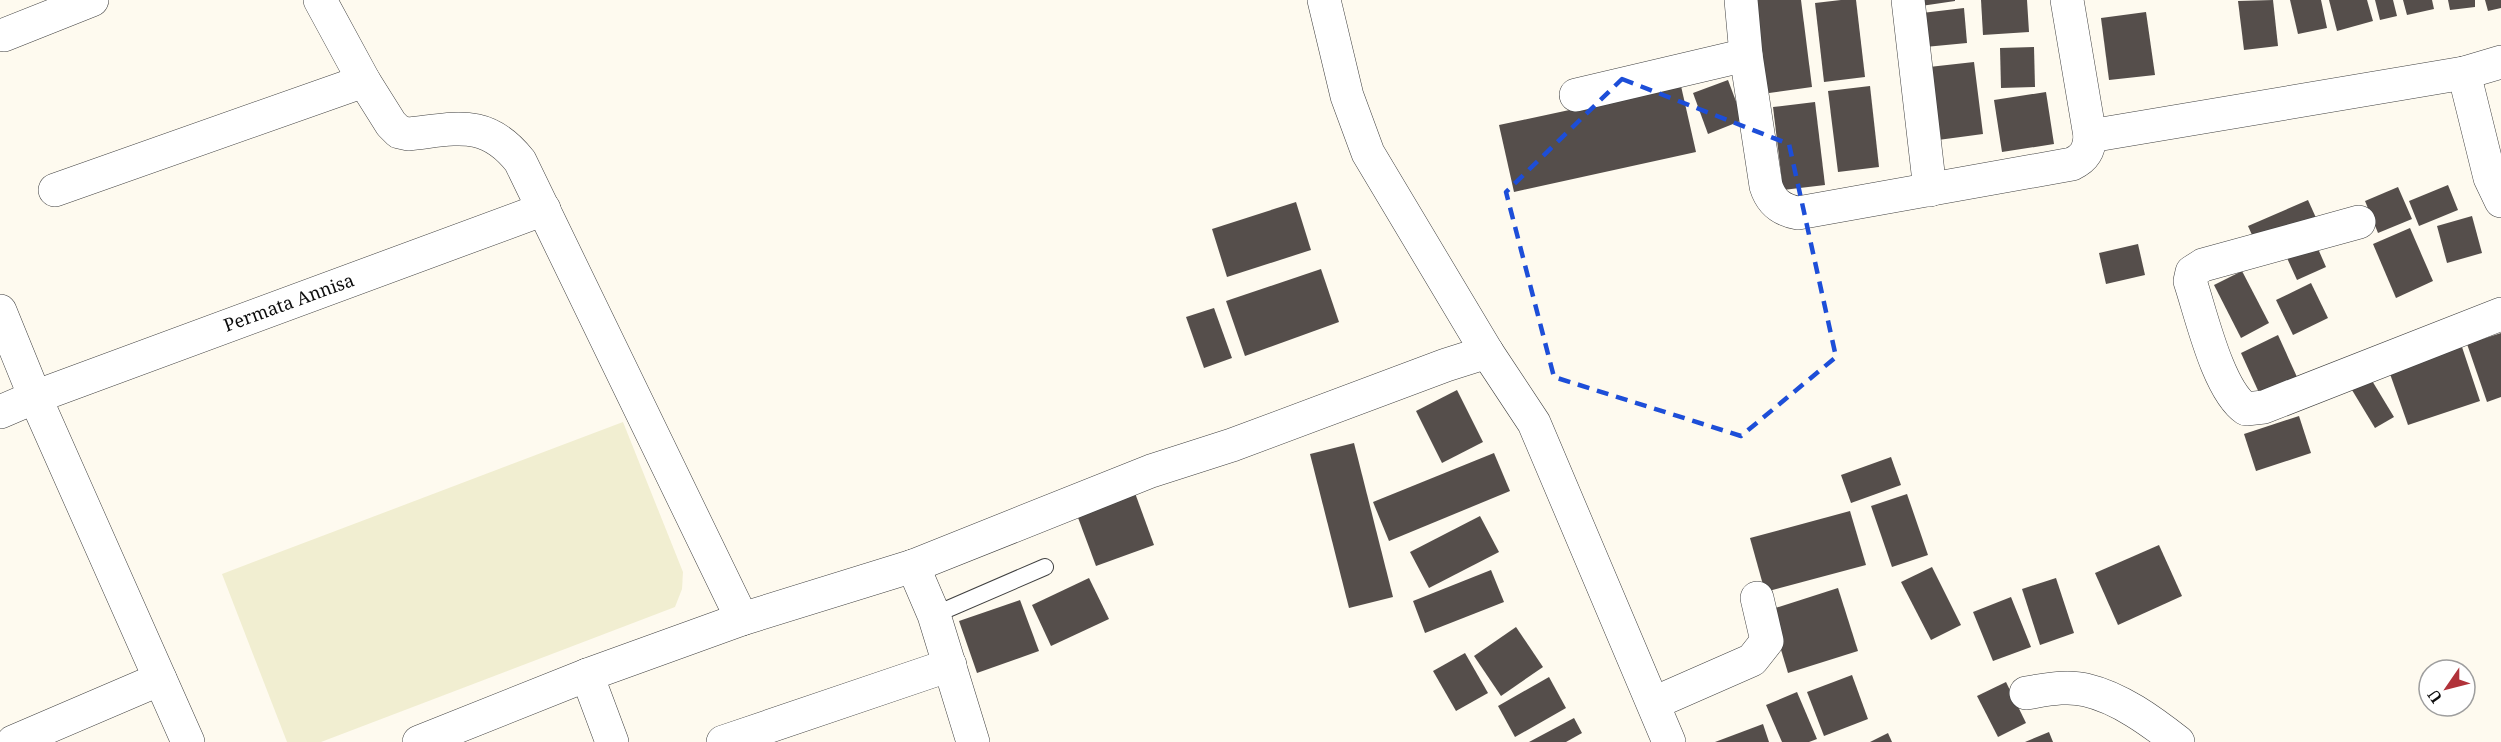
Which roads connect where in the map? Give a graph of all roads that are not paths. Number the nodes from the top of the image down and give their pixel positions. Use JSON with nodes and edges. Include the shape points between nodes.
{"nodes":[{"id":1,"x":92,"y":0,"type":"edge"},
{"id":2,"x":320,"y":0,"type":"edge"},
{"id":3,"x":1324,"y":0,"type":"edge"},
{"id":4,"x":1741,"y":0,"type":"edge"},
{"id":5,"x":1908,"y":0,"type":"edge"},
{"id":6,"x":2067,"y":0,"type":"edge"},
{"id":7,"x":4,"y":34,"type":"dead end"},
{"id":8,"x":1746,"y":55,"type":"junction"},
{"id":9,"x":2501,"y":62,"type":"edge"},
{"id":10,"x":2464,"y":73,"type":"junction"},
{"id":11,"x":364,"y":81,"type":"junction"},
{"id":12,"x":1576,"y":95,"type":"dead end"},
{"id":13,"x":2090,"y":136,"type":"junction"},
{"id":14,"x":55,"y":190,"type":"dead end"},
{"id":15,"x":1930,"y":190,"type":"junction"},
{"id":16,"x":2495,"y":190,"type":"edge"},
{"id":17,"x":544,"y":209,"type":"junction"},
{"id":18,"x":2359,"y":222,"type":"dead end"},
{"id":19,"x":0,"y":311,"type":"edge"},
{"id":20,"x":2501,"y":314,"type":"edge"},
{"id":21,"x":1487,"y":352,"type":"junction"},
{"id":22,"x":35,"y":397,"type":"junction"},
{"id":23,"x":0,"y":412,"type":"edge"},
{"id":24,"x":913,"y":566,"type":"junction"},
{"id":25,"x":1045,"y":567,"type":"dead end"},
{"id":26,"x":1757,"y":597,"type":"dead end"},
{"id":27,"x":934,"y":615,"type":"junction"},
{"id":28,"x":742,"y":619,"type":"junction"},
{"id":29,"x":950,"y":665,"type":"junction"},
{"id":30,"x":587,"y":675,"type":"junction"},
{"id":31,"x":160,"y":679,"type":"junction"},
{"id":32,"x":2026,"y":693,"type":"dead end"},
{"id":33,"x":1654,"y":703,"type":"junction"},
{"id":34,"x":13,"y":742,"type":"edge"},
{"id":35,"x":188,"y":742,"type":"edge"},
{"id":36,"x":420,"y":742,"type":"edge"},
{"id":37,"x":612,"y":742,"type":"edge"},
{"id":38,"x":723,"y":742,"type":"edge"},
{"id":39,"x":973,"y":742,"type":"edge"},
{"id":40,"x":1669,"y":742,"type":"edge"},
{"id":41,"x":2178,"y":742,"type":"edge"}],
"edges":[{"from":1,"to":7,"type":"street"},
{"from":2,"to":11,"type":"street"},
{"from":3,"to":21,"type":"street","via":[[1347,96],[1368,153]]},
{"from":4,"to":8,"type":"street"},
{"from":5,"to":15,"type":"street"},
{"from":6,"to":13,"type":"street"},
{"from":8,"to":12,"type":"street"},
{"from":8,"to":15,"type":"street","via":[[1766,186],[1775,203],[1798,213]]},
{"from":9,"to":10,"type":"street"},
{"from":10,"to":13,"type":"street"},
{"from":10,"to":16,"type":"street"},
{"from":11,"to":14,"type":"street"},
{"from":11,"to":17,"type":"street","via":[[399,132],[463,127],[506,144],[520,161]]},
{"from":13,"to":15,"type":"street","via":[[2083,157],[2072,164]]},
{"from":17,"to":22,"type":"street","name":"Permata Annisa"},
{"from":17,"to":28,"type":"street"},
{"from":18,"to":20,"type":"street","via":[[2203,265],[2192,272],[2190,282],[2225,385],[2246,409],[2264,407]]},
{"from":19,"to":22,"type":"street"},
{"from":21,"to":24,"type":"street","via":[[1151,471]]},
{"from":21,"to":33,"type":"street","via":[[1534,423]]},
{"from":22,"to":23,"type":"street","name":"Permata Annisa"},
{"from":22,"to":31,"type":"street"},
{"from":24,"to":27,"type":"street"},
{"from":24,"to":28,"type":"street"},
{"from":25,"to":27,"type":"lane"},
{"from":26,"to":33,"type":"street","via":[[1767,641],[1752,660]]},
{"from":27,"to":29,"type":"street"},
{"from":28,"to":30,"type":"street"},
{"from":29,"to":38,"type":"street"},
{"from":29,"to":39,"type":"street"},
{"from":30,"to":36,"type":"street"},
{"from":30,"to":37,"type":"street"},
{"from":31,"to":34,"type":"street"},
{"from":31,"to":35,"type":"street"},
{"from":32,"to":41,"type":"street","via":[[2085,689],[2136,712]]},
{"from":33,"to":40,"type":"street"}]}
